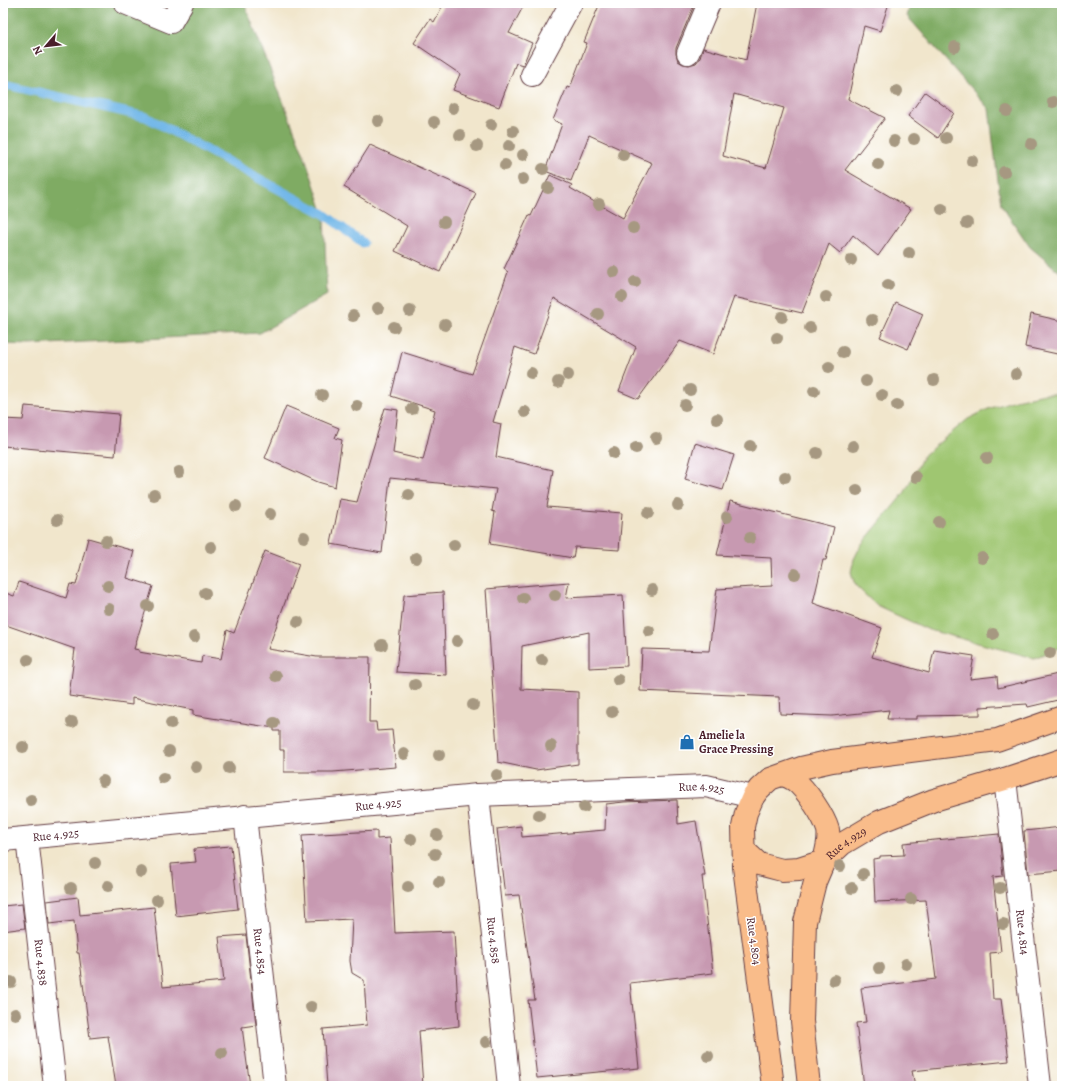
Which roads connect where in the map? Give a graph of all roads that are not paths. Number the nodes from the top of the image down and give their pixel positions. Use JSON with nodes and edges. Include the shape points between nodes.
{"nodes":[{"id":1,"x":125,"y":3,"type":"edge"},
{"id":2,"x":182,"y":3,"type":"edge"},
{"id":3,"x":571,"y":3,"type":"edge"},
{"id":4,"x":709,"y":3,"type":"edge"},
{"id":5,"x":688,"y":53,"type":"dead end"},
{"id":6,"x":532,"y":75,"type":"dead end"},
{"id":7,"x":1062,"y":716,"type":"edge"},
{"id":8,"x":1062,"y":760,"type":"edge"},
{"id":9,"x":783,"y":774,"type":"junction"},
{"id":10,"x":1005,"y":779,"type":"junction"},
{"id":11,"x":478,"y":795,"type":"junction"},
{"id":12,"x":753,"y":797,"type":"junction"},
{"id":13,"x":245,"y":816,"type":"junction"},
{"id":14,"x":27,"y":838,"type":"junction"},
{"id":15,"x":3,"y":840,"type":"edge"},
{"id":16,"x":744,"y":850,"type":"junction"},
{"id":17,"x":824,"y":861,"type":"junction"},
{"id":18,"x":55,"y":1086,"type":"edge"},
{"id":19,"x":275,"y":1086,"type":"edge"},
{"id":20,"x":509,"y":1086,"type":"edge"},
{"id":21,"x":773,"y":1086,"type":"edge"},
{"id":22,"x":809,"y":1086,"type":"edge"},
{"id":23,"x":1040,"y":1086,"type":"edge"}],
"edges":[{"from":1,"to":2,"type":"street","via":[[171,22]]},
{"from":3,"to":6,"type":"street"},
{"from":4,"to":5,"type":"street"},
{"from":7,"to":9,"type":"main road","via":[[997,740],[832,761]]},
{"from":8,"to":10,"type":"main road","name":"Rue 4.929"},
{"from":9,"to":12,"type":"main road","via":[[758,788]]},
{"from":9,"to":17,"type":"main road","via":[[795,781],[823,818],[828,831]]},
{"from":10,"to":17,"type":"main road","name":"Rue 4.929","via":[[934,800],[879,822],[842,844]]},
{"from":10,"to":23,"type":"street","name":"Rue 4.814"},
{"from":11,"to":12,"type":"street","name":"Rue 4.925","via":[[706,786]]},
{"from":11,"to":13,"type":"street","name":"Rue 4.925"},
{"from":11,"to":20,"type":"street","name":"Rue 4.858"},
{"from":12,"to":16,"type":"main road","name":"Rue 4.804","via":[[743,827]]},
{"from":13,"to":14,"type":"street","name":"Rue 4.925"},
{"from":13,"to":19,"type":"street","name":"Rue 4.854"},
{"from":14,"to":15,"type":"street","name":"Rue 4.925"},
{"from":14,"to":18,"type":"street","name":"Rue 4.838"},
{"from":16,"to":17,"type":"main road","via":[[759,864],[782,870],[799,869]]},
{"from":16,"to":21,"type":"main road","name":"Rue 4.804","via":[[744,867]]},
{"from":17,"to":22,"type":"main road","name":"Rue 4.929","via":[[815,882],[805,922],[802,1022]]}]}
